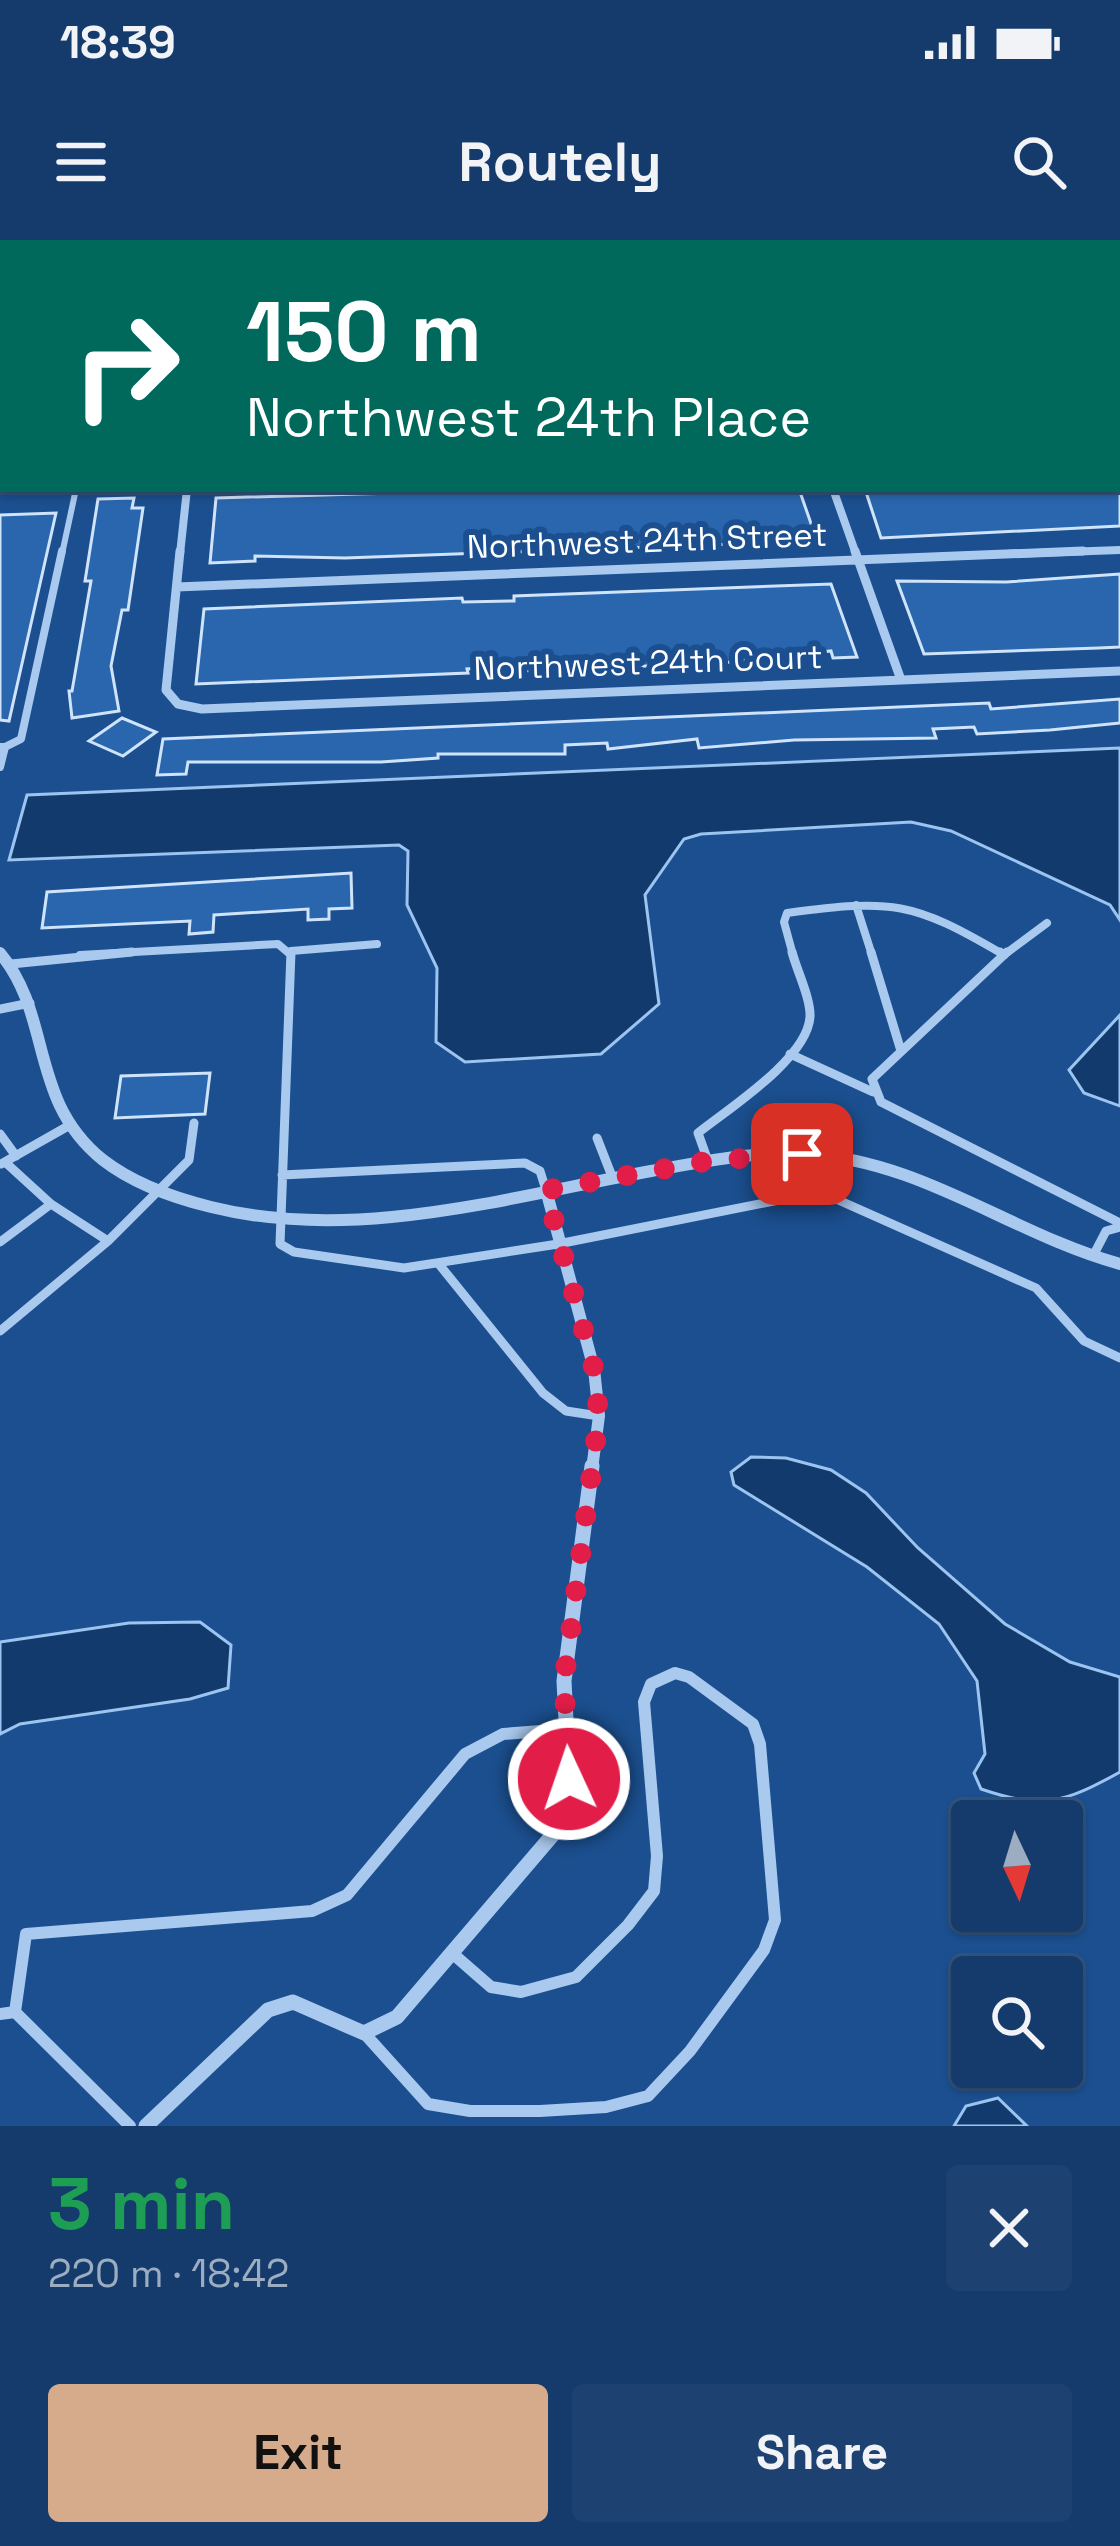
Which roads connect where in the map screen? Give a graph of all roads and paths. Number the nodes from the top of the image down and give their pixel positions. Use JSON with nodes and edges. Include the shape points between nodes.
{"nodes":[{"id":1,"x":75,"y":492,"type":"edge"},
{"id":2,"x":187,"y":492,"type":"edge"},
{"id":3,"x":834,"y":492,"type":"edge"},
{"id":4,"x":1120,"y":550,"type":"edge"},
{"id":5,"x":857,"y":560,"type":"junction"},
{"id":6,"x":177,"y":587,"type":"junction"},
{"id":7,"x":1120,"y":671,"type":"edge"},
{"id":8,"x":901,"y":680,"type":"junction"},
{"id":9,"x":3,"y":747,"type":"edge"},
{"id":10,"x":0,"y":767,"type":"edge"},
{"id":11,"x":856,"y":905,"type":"junction"},
{"id":12,"x":1047,"y":923,"type":"dead end"},
{"id":13,"x":376,"y":944,"type":"dead end"},
{"id":14,"x":291,"y":951,"type":"junction"},
{"id":15,"x":0,"y":953,"type":"edge"},
{"id":16,"x":1004,"y":956,"type":"junction"},
{"id":17,"x":11,"y":964,"type":"junction"},
{"id":18,"x":31,"y":1002,"type":"junction"},
{"id":19,"x":0,"y":1010,"type":"edge"},
{"id":20,"x":901,"y":1051,"type":"junction"},
{"id":21,"x":790,"y":1054,"type":"junction"},
{"id":22,"x":873,"y":1092,"type":"junction"},
{"id":23,"x":194,"y":1123,"type":"dead end"},
{"id":24,"x":70,"y":1125,"type":"junction"},
{"id":25,"x":0,"y":1134,"type":"edge"},
{"id":26,"x":597,"y":1138,"type":"dead end"},
{"id":27,"x":7,"y":1161,"type":"edge"},
{"id":28,"x":708,"y":1161,"type":"junction"},
{"id":29,"x":282,"y":1175,"type":"junction"},
{"id":30,"x":613,"y":1179,"type":"junction"},
{"id":31,"x":546,"y":1190,"type":"junction"},
{"id":32,"x":157,"y":1191,"type":"junction"},
{"id":33,"x":52,"y":1204,"type":"junction"},
{"id":34,"x":280,"y":1221,"type":"junction"},
{"id":35,"x":1120,"y":1225,"type":"edge"},
{"id":36,"x":108,"y":1241,"type":"junction"},
{"id":37,"x":0,"y":1242,"type":"edge"},
{"id":38,"x":558,"y":1244,"type":"junction"},
{"id":39,"x":1093,"y":1258,"type":"junction"},
{"id":40,"x":438,"y":1263,"type":"junction"},
{"id":41,"x":1120,"y":1264,"type":"edge"},
{"id":42,"x":0,"y":1330,"type":"edge"},
{"id":43,"x":1120,"y":1358,"type":"edge"},
{"id":44,"x":599,"y":1416,"type":"junction"},
{"id":45,"x":567,"y":1729,"type":"junction"},
{"id":46,"x":452,"y":1953,"type":"junction"},
{"id":47,"x":8,"y":2013,"type":"edge"},
{"id":48,"x":364,"y":2033,"type":"junction"},
{"id":49,"x":130,"y":2126,"type":"edge"},
{"id":50,"x":146,"y":2126,"type":"edge"}],
"edges":[{"from":1,"to":9,"type":"lane","via":[[20,740]]},
{"from":2,"to":6,"type":"street"},
{"from":3,"to":5,"type":"street"},
{"from":4,"to":5,"type":"street","name":"Northwest 24th Street"},
{"from":5,"to":6,"type":"street","name":"Northwest 24th Street"},
{"from":5,"to":8,"type":"street"},
{"from":6,"to":8,"type":"street","name":"Northwest 24th Court","via":[[166,690],[178,704],[202,709]]},
{"from":7,"to":8,"type":"street","name":"Northwest 24th Court"},
{"from":9,"to":10,"type":"lane"},
{"from":11,"to":16,"type":"lane","via":[[932,914]]},
{"from":11,"to":20,"type":"lane"},
{"from":11,"to":21,"type":"lane","via":[[787,913],[810,1017]]},
{"from":12,"to":16,"type":"lane"},
{"from":13,"to":14,"type":"lane"},
{"from":14,"to":17,"type":"lane","via":[[278,944]]},
{"from":14,"to":29,"type":"lane"},
{"from":15,"to":17,"type":"street"},
{"from":16,"to":20,"type":"lane"},
{"from":17,"to":18,"type":"street"},
{"from":18,"to":19,"type":"lane"},
{"from":18,"to":24,"type":"street","via":[[50,1089]]},
{"from":20,"to":22,"type":"lane","via":[[872,1079]]},
{"from":21,"to":22,"type":"lane"},
{"from":21,"to":28,"type":"lane","via":[[698,1133]]},
{"from":22,"to":35,"type":"lane"},
{"from":23,"to":32,"type":"lane","via":[[189,1160]]},
{"from":24,"to":27,"type":"lane"},
{"from":24,"to":32,"type":"street","via":[[114,1169]]},
{"from":25,"to":27,"type":"lane"},
{"from":26,"to":30,"type":"lane"},
{"from":27,"to":33,"type":"lane"},
{"from":28,"to":30,"type":"street"},
{"from":28,"to":39,"type":"street","via":[[802,1154],[903,1172]]},
{"from":29,"to":31,"type":"lane","via":[[525,1163],[540,1171]]},
{"from":29,"to":34,"type":"lane"},
{"from":30,"to":31,"type":"street"},
{"from":31,"to":34,"type":"street","via":[[401,1214]]},
{"from":31,"to":38,"type":"street"},
{"from":32,"to":34,"type":"street"},
{"from":32,"to":36,"type":"lane"},
{"from":33,"to":36,"type":"lane"},
{"from":33,"to":37,"type":"lane"},
{"from":34,"to":40,"type":"lane","via":[[280,1244],[294,1252],[404,1268]]},
{"from":35,"to":39,"type":"lane","via":[[1106,1231]]},
{"from":36,"to":42,"type":"lane"},
{"from":38,"to":40,"type":"lane"},
{"from":38,"to":43,"type":"lane","via":[[799,1196],[836,1199],[1036,1288],[1084,1341]]},
{"from":38,"to":44,"type":"street","via":[[594,1369]]},
{"from":39,"to":41,"type":"street"},
{"from":40,"to":44,"type":"lane","via":[[543,1393],[566,1411]]},
{"from":44,"to":45,"type":"street","via":[[564,1681]]},
{"from":45,"to":46,"type":"street","via":[[562,1824]]},
{"from":45,"to":47,"type":"lane","via":[[503,1734],[465,1754],[332,1905],[26,1934]]},
{"from":46,"to":48,"type":"street","via":[[397,2017]]},
{"from":46,"to":48,"type":"lane","via":[[491,1987],[521,1992],[577,1977],[654,1891],[644,1702],[651,1684],[675,1673],[689,1677],[753,1724],[776,1921],[764,1950],[648,2096],[541,2111],[428,2104]]},
{"from":47,"to":49,"type":"lane"},
{"from":48,"to":50,"type":"street","via":[[293,2002],[268,2010]]}]}
